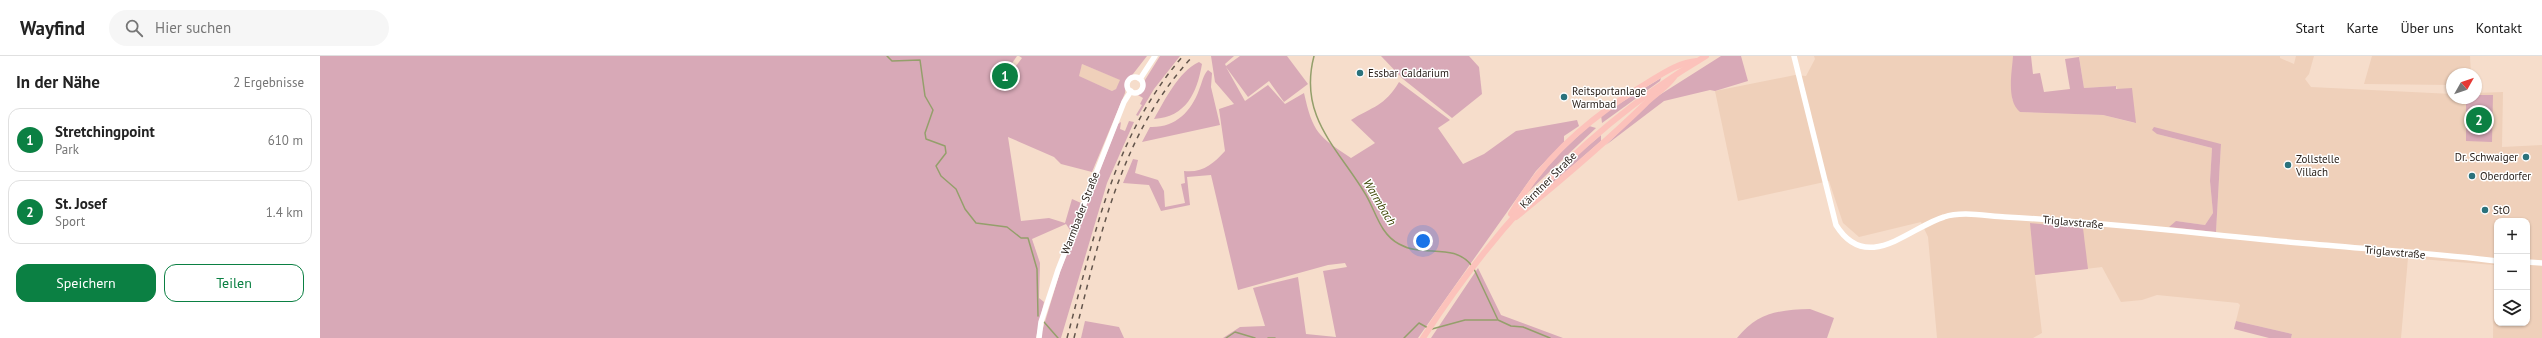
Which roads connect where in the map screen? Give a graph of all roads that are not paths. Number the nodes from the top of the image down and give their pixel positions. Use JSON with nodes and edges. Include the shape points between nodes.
{"nodes":[{"id":1,"x":1155,"y":56,"type":"edge"},
{"id":2,"x":1706,"y":56,"type":"edge"},
{"id":3,"x":1794,"y":56,"type":"edge"},
{"id":4,"x":1697,"y":61,"type":"junction"},
{"id":5,"x":1676,"y":75,"type":"junction"},
{"id":6,"x":1140,"y":79,"type":"junction"},
{"id":7,"x":1131,"y":91,"type":"junction"},
{"id":8,"x":1504,"y":226,"type":"junction"},
{"id":9,"x":2494,"y":261,"type":"edge"},
{"id":10,"x":2530,"y":262,"type":"edge"},
{"id":11,"x":2542,"y":263,"type":"edge"},
{"id":12,"x":1039,"y":338,"type":"edge"},
{"id":13,"x":1424,"y":338,"type":"edge"}],
"edges":[{"from":1,"to":6,"type":"street","name":"Warmbader Straße"},
{"from":2,"to":4,"type":"main road","name":"Kärntner Straße"},
{"from":3,"to":9,"type":"street","name":"Triglavstraße","via":[[1836,225],[1845,236],[1857,244],[1881,246],[1906,237],[1944,216],[1967,215],[2082,222]]},
{"from":4,"to":5,"type":"main road","name":"Kärntner Straße"},
{"from":4,"to":8,"type":"main road","via":[[1688,62],[1655,78],[1614,102],[1582,127],[1543,167]]},
{"from":5,"to":8,"type":"main road","via":[[1600,146]]},
{"from":5,"to":8,"type":"main road","name":"Kärntner Straße","via":[[1610,121],[1536,191]]},
{"from":6,"to":7,"type":"street","name":"Warmbader Straße","via":[[1130,80],[1128,84]]},
{"from":6,"to":7,"type":"street","name":"Warmbader Straße","via":[[1143,82],[1142,90],[1135,93]]},
{"from":7,"to":12,"type":"street","name":"Warmbader Straße","via":[[1124,102],[1058,270],[1041,322]]},
{"from":8,"to":13,"type":"main road","name":"Kärntner Straße","via":[[1466,275]]},
{"from":10,"to":11,"type":"street"}]}
